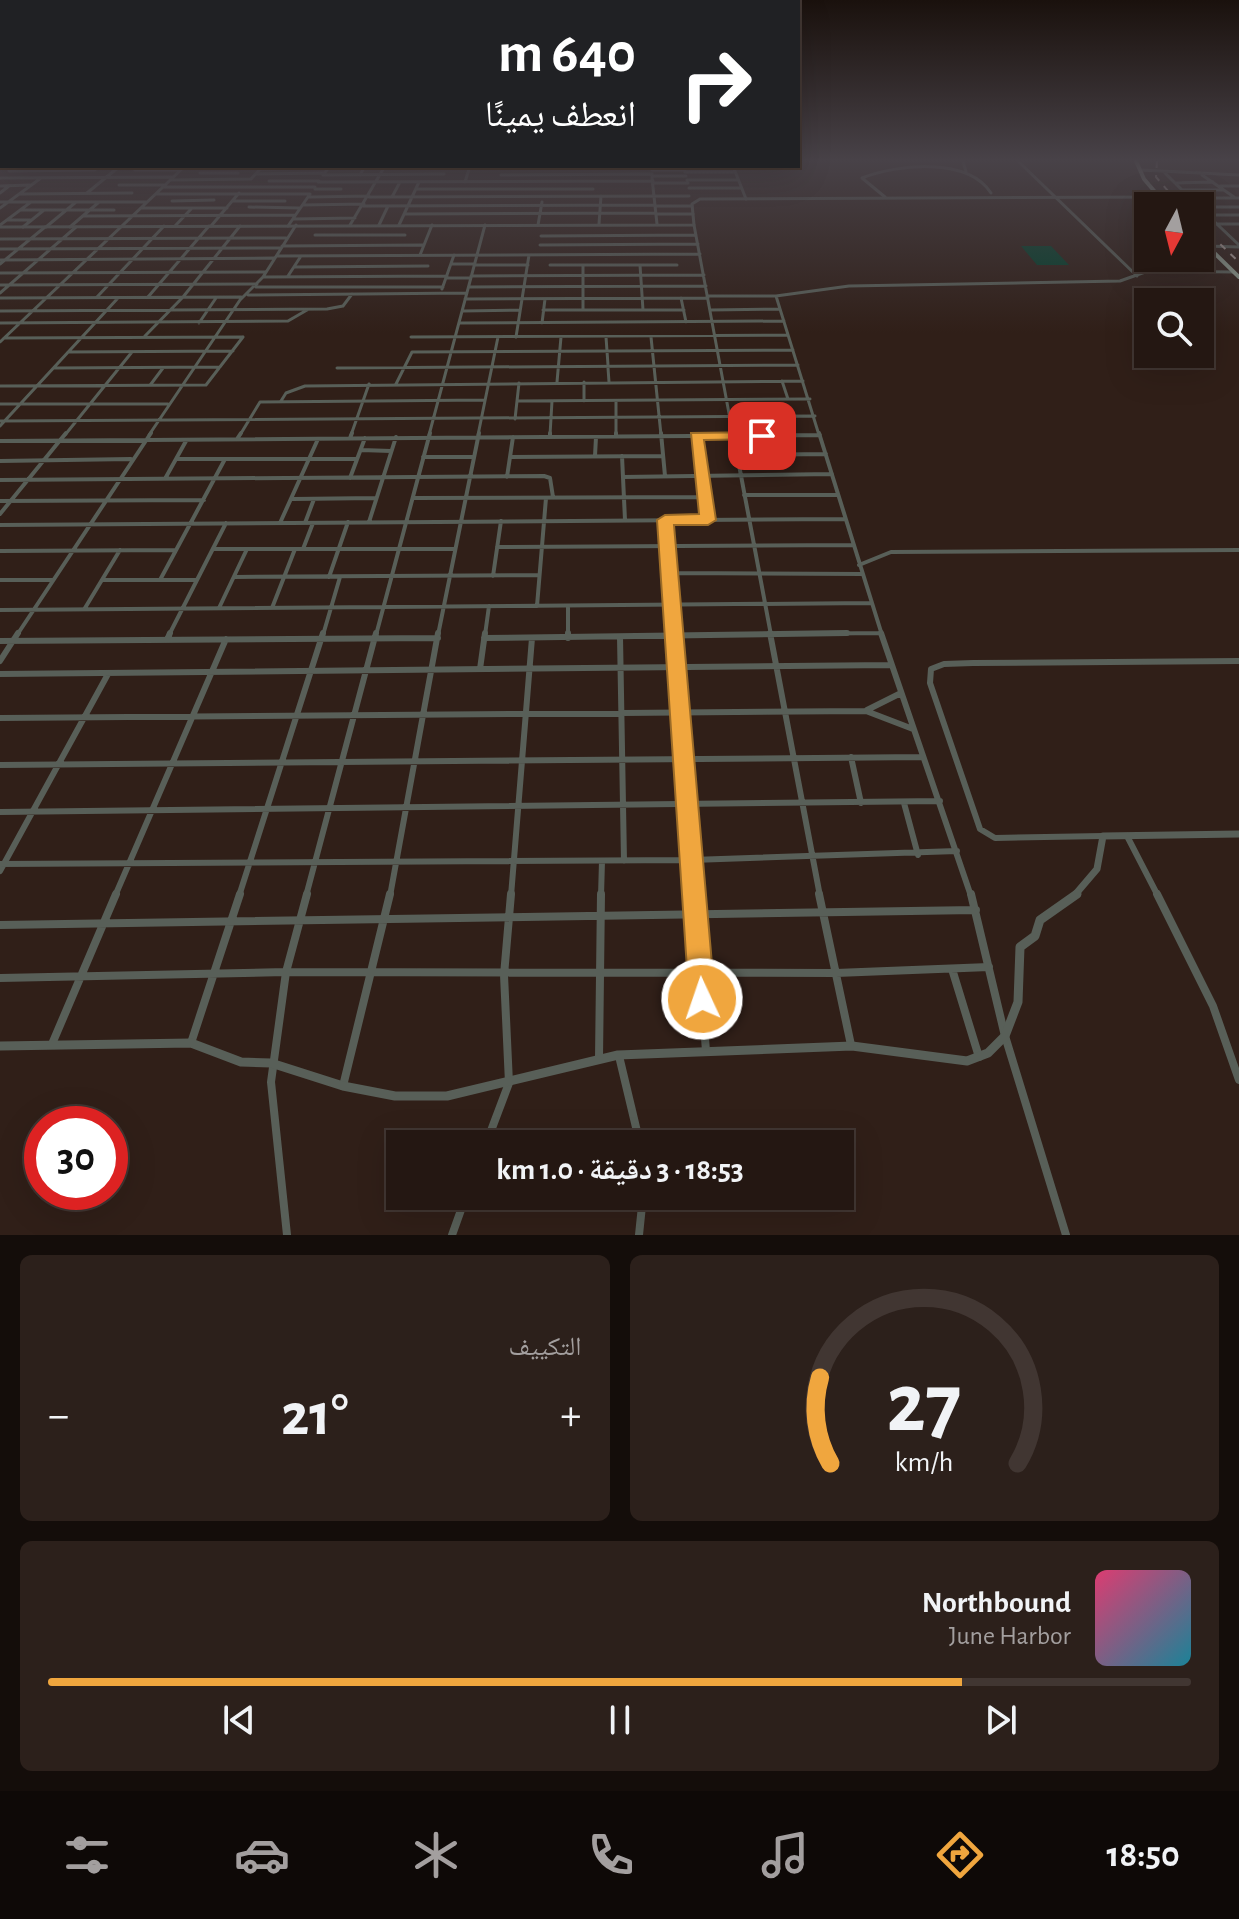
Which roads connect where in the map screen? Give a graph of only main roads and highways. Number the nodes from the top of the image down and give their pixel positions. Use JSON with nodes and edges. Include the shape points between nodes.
{"nodes":[{"id":1,"x":1214,"y":254,"type":"edge"},
{"id":2,"x":1239,"y":277,"type":"edge"}],
"edges":[{"from":1,"to":2,"type":"main road"}]}
